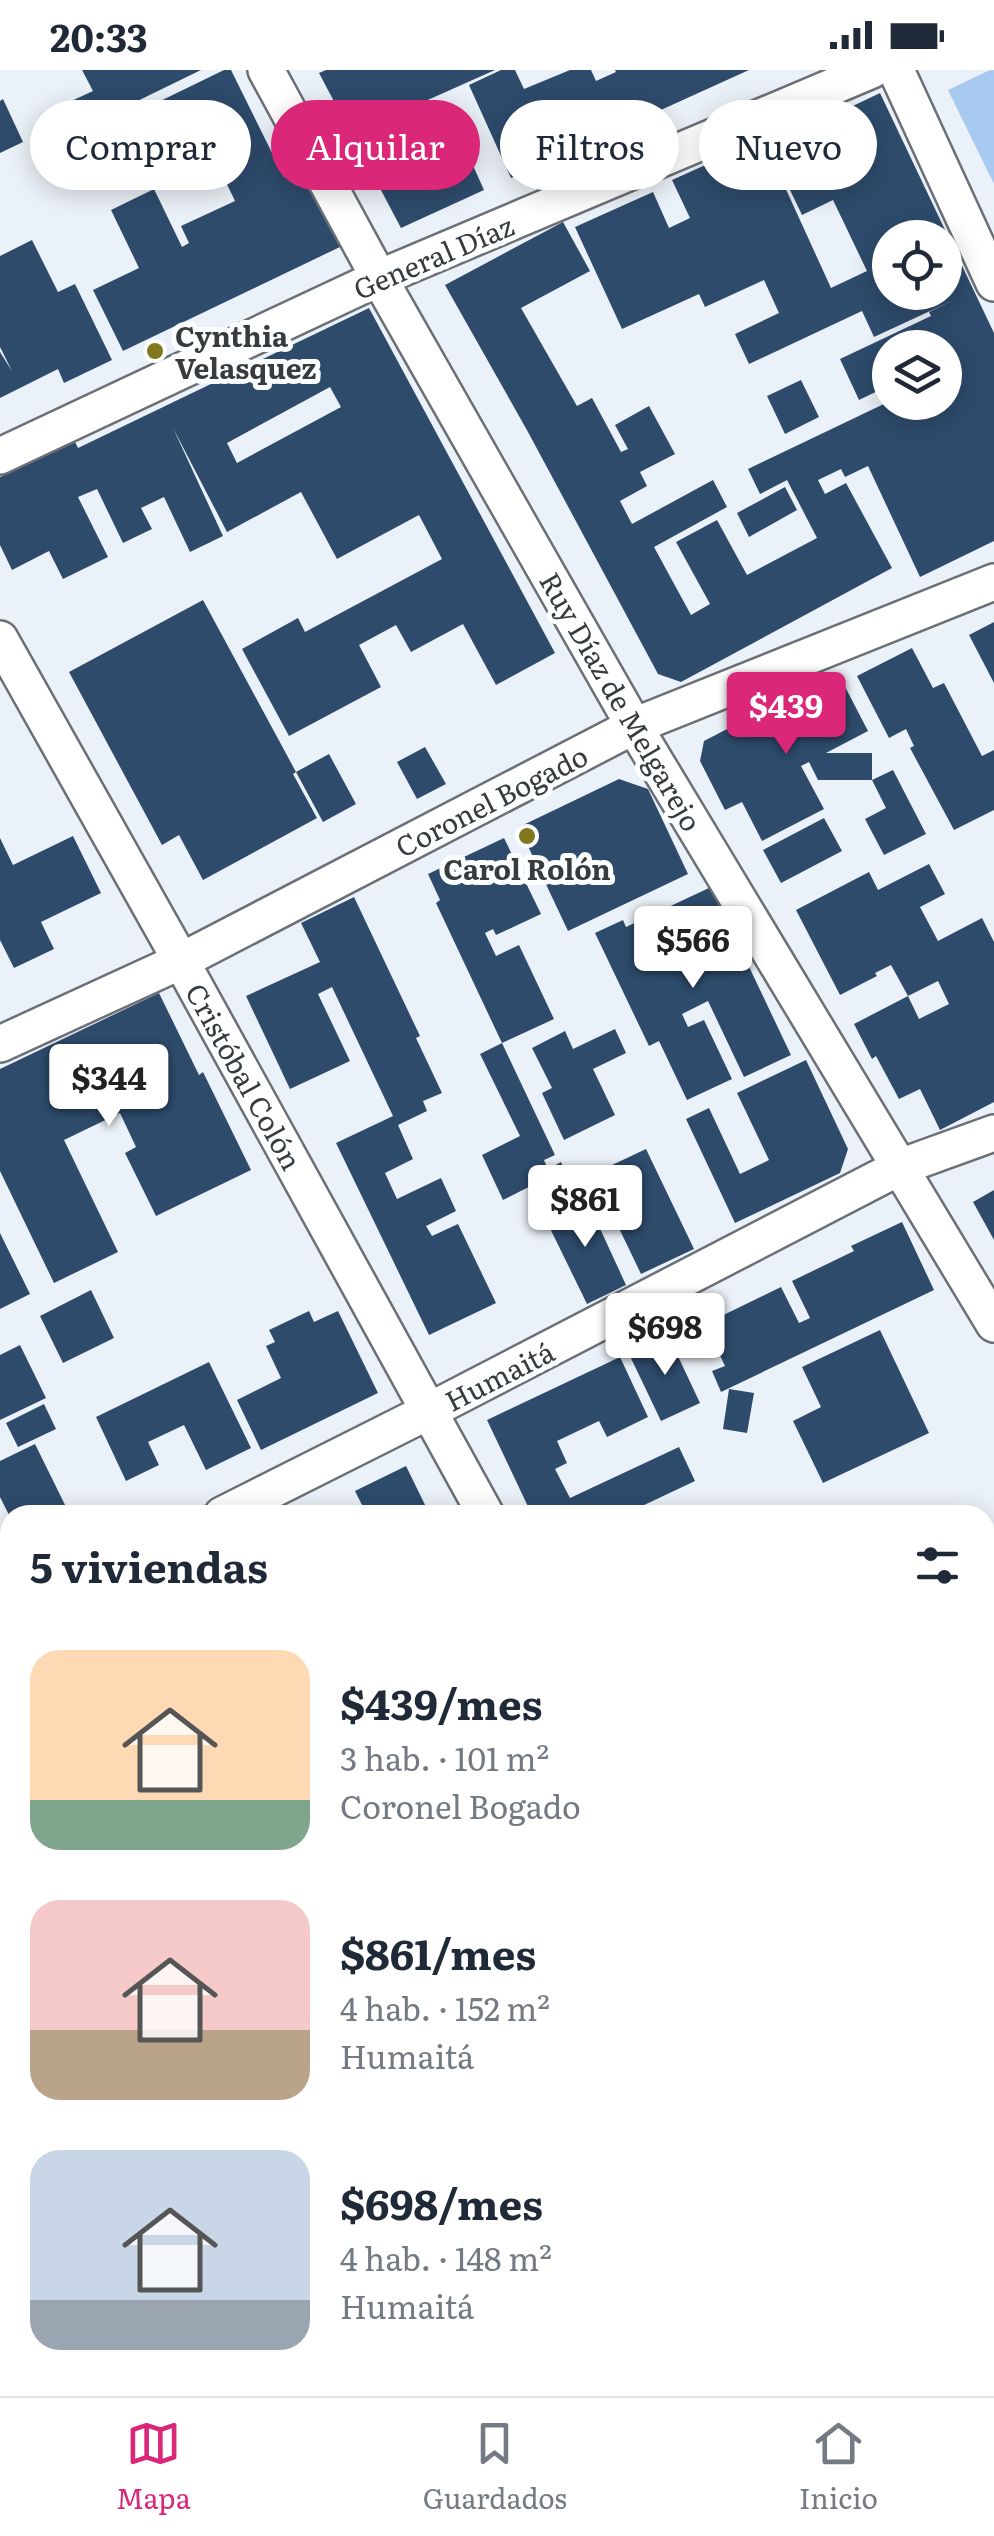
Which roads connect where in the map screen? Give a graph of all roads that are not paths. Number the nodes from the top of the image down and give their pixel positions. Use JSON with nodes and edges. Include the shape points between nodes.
{"nodes":[{"id":1,"x":266,"y":70,"type":"edge"},
{"id":2,"x":872,"y":70,"type":"edge"},
{"id":3,"x":896,"y":70,"type":"edge"},
{"id":4,"x":379,"y":278,"type":"junction"},
{"id":5,"x":994,"y":282,"type":"edge"},
{"id":6,"x":0,"y":456,"type":"edge"},
{"id":7,"x":994,"y":582,"type":"edge"},
{"id":8,"x":0,"y":639,"type":"edge"},
{"id":9,"x":634,"y":726,"type":"junction"},
{"id":10,"x":181,"y":962,"type":"junction"},
{"id":11,"x":0,"y":1044,"type":"edge"},
{"id":12,"x":994,"y":1133,"type":"edge"},
{"id":13,"x":900,"y":1167,"type":"junction"},
{"id":14,"x":994,"y":1324,"type":"edge"},
{"id":15,"x":429,"y":1411,"type":"junction"},
{"id":16,"x":242,"y":1505,"type":"edge"},
{"id":17,"x":481,"y":1505,"type":"edge"}],
"edges":[{"from":1,"to":4,"type":"street","name":"Ruy Díaz de Melgarejo"},
{"from":2,"to":4,"type":"street","name":"General Díaz"},
{"from":3,"to":5,"type":"street"},
{"from":4,"to":6,"type":"street","name":"General Díaz"},
{"from":4,"to":9,"type":"street","name":"Ruy Díaz de Melgarejo"},
{"from":7,"to":9,"type":"street","name":"Coronel Bogado"},
{"from":8,"to":10,"type":"street","name":"Cristóbal Colón"},
{"from":9,"to":10,"type":"street","name":"Coronel Bogado"},
{"from":9,"to":13,"type":"street","name":"Ruy Díaz de Melgarejo"},
{"from":10,"to":11,"type":"street","name":"Coronel Bogado"},
{"from":10,"to":15,"type":"street","name":"Cristóbal Colón"},
{"from":12,"to":13,"type":"street","name":"Humaitá"},
{"from":13,"to":14,"type":"street","name":"Ruy Díaz de Melgarejo"},
{"from":13,"to":15,"type":"street","name":"Humaitá"},
{"from":15,"to":16,"type":"street","name":"Humaitá"},
{"from":15,"to":17,"type":"street","name":"Cristóbal Colón"}]}
